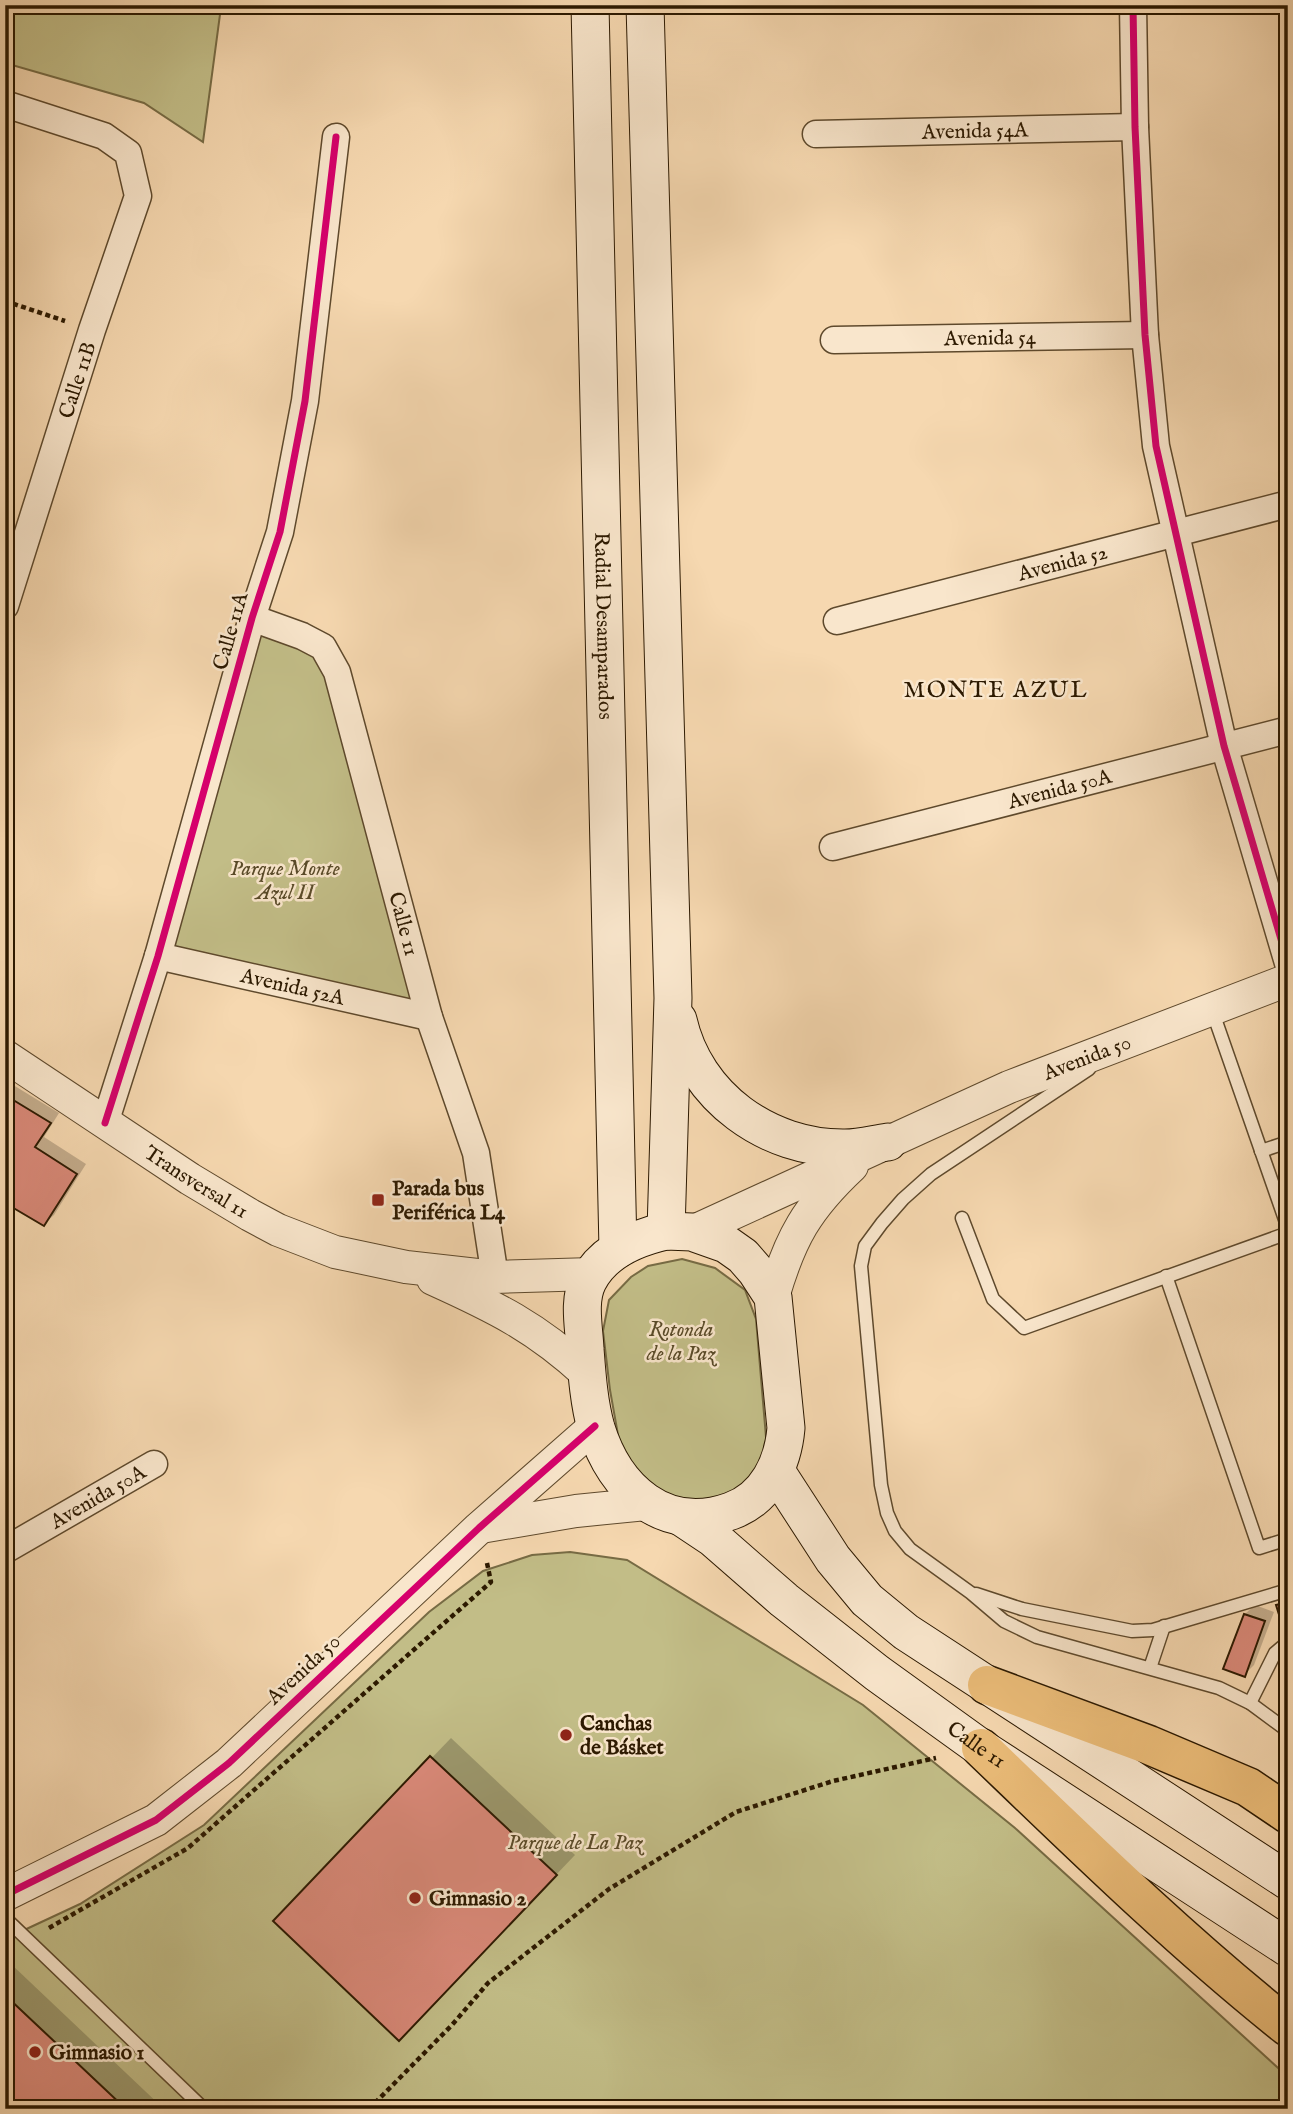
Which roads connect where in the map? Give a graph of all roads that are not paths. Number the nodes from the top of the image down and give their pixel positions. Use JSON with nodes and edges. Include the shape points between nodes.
{"nodes":[{"id":1,"x":590,"y":5,"type":"edge"},
{"id":2,"x":645,"y":5,"type":"edge"},
{"id":3,"x":1133,"y":5,"type":"edge"},
{"id":4,"x":5,"y":104,"type":"edge"},
{"id":5,"x":1135,"y":127,"type":"junction"},
{"id":6,"x":816,"y":134,"type":"dead end"},
{"id":7,"x":336,"y":137,"type":"dead end"},
{"id":8,"x":1145,"y":335,"type":"junction"},
{"id":9,"x":834,"y":340,"type":"dead end"},
{"id":10,"x":1288,"y":504,"type":"edge"},
{"id":11,"x":1176,"y":535,"type":"junction"},
{"id":12,"x":5,"y":606,"type":"edge"},
{"id":13,"x":252,"y":618,"type":"junction"},
{"id":14,"x":837,"y":621,"type":"dead end"},
{"id":15,"x":1288,"y":730,"type":"edge"},
{"id":16,"x":1224,"y":746,"type":"junction"},
{"id":17,"x":833,"y":847,"type":"dead end"},
{"id":18,"x":158,"y":956,"type":"junction"},
{"id":19,"x":1288,"y":963,"type":"edge"},
{"id":20,"x":1288,"y":980,"type":"edge"},
{"id":21,"x":673,"y":998,"type":"junction"},
{"id":22,"x":1211,"y":1009,"type":"junction"},
{"id":23,"x":429,"y":1017,"type":"junction"},
{"id":24,"x":1137,"y":1038,"type":"junction"},
{"id":25,"x":5,"y":1056,"type":"edge"},
{"id":26,"x":105,"y":1123,"type":"junction"},
{"id":27,"x":888,"y":1142,"type":"junction"},
{"id":28,"x":1288,"y":1142,"type":"edge"},
{"id":29,"x":1261,"y":1151,"type":"junction"},
{"id":30,"x":962,"y":1218,"type":"dead end"},
{"id":31,"x":1288,"y":1230,"type":"edge"},
{"id":32,"x":679,"y":1231,"type":"junction"},
{"id":33,"x":618,"y":1248,"type":"junction"},
{"id":34,"x":406,"y":1267,"type":"junction"},
{"id":35,"x":592,"y":1274,"type":"junction"},
{"id":36,"x":1166,"y":1276,"type":"junction"},
{"id":37,"x":495,"y":1278,"type":"junction"},
{"id":38,"x":773,"y":1297,"type":"junction"},
{"id":39,"x":587,"y":1374,"type":"junction"},
{"id":40,"x":596,"y":1426,"type":"junction"},
{"id":41,"x":154,"y":1464,"type":"dead end"},
{"id":42,"x":776,"y":1471,"type":"junction"},
{"id":43,"x":646,"y":1504,"type":"junction"},
{"id":44,"x":683,"y":1518,"type":"junction"},
{"id":45,"x":480,"y":1528,"type":"junction"},
{"id":46,"x":1288,"y":1539,"type":"edge"},
{"id":47,"x":5,"y":1550,"type":"edge"},
{"id":48,"x":1288,"y":1590,"type":"edge"},
{"id":49,"x":971,"y":1592,"type":"junction"},
{"id":50,"x":1164,"y":1626,"type":"junction"},
{"id":51,"x":1288,"y":1642,"type":"edge"},
{"id":52,"x":1150,"y":1668,"type":"junction"},
{"id":53,"x":987,"y":1685,"type":"junction"},
{"id":54,"x":1250,"y":1703,"type":"junction"},
{"id":55,"x":1288,"y":1731,"type":"edge"},
{"id":56,"x":981,"y":1748,"type":"junction"},
{"id":57,"x":1288,"y":1814,"type":"edge"},
{"id":58,"x":1288,"y":1881,"type":"edge"},
{"id":59,"x":5,"y":1895,"type":"edge"},
{"id":60,"x":5,"y":1918,"type":"edge"},
{"id":61,"x":1288,"y":1948,"type":"edge"},
{"id":62,"x":1288,"y":2027,"type":"edge"},
{"id":63,"x":204,"y":2109,"type":"edge"}],
"edges":[{"from":1,"to":33,"type":"main road","name":"Radial Desamparados"},
{"from":2,"to":21,"type":"main road"},
{"from":3,"to":5,"type":"street"},
{"from":4,"to":12,"type":"street","name":"Calle 11B","via":[[104,136],[128,153],[138,196]]},
{"from":5,"to":6,"type":"street","name":"Avenida 54A"},
{"from":5,"to":8,"type":"street"},
{"from":7,"to":13,"type":"street","name":"Calle 11A","via":[[305,401],[279,531]]},
{"from":8,"to":9,"type":"street","name":"Avenida 54"},
{"from":8,"to":11,"type":"street","via":[[1156,446]]},
{"from":10,"to":11,"type":"street","name":"Avenida 52"},
{"from":11,"to":14,"type":"street","name":"Avenida 52"},
{"from":11,"to":16,"type":"street"},
{"from":13,"to":18,"type":"street","name":"Calle 11A"},
{"from":13,"to":23,"type":"street","name":"Calle 11","via":[[323,647],[337,672]]},
{"from":15,"to":16,"type":"street","name":"Avenida 50A"},
{"from":16,"to":17,"type":"street","name":"Avenida 50A"},
{"from":16,"to":19,"type":"street"},
{"from":18,"to":23,"type":"street","name":"Avenida 52A"},
{"from":18,"to":26,"type":"street","name":"Calle 11A"},
{"from":20,"to":22,"type":"street","name":"Avenida 50"},
{"from":21,"to":27,"type":"main road","via":[[682,1039],[701,1076],[741,1116],[764,1131],[804,1145],[846,1148]]},
{"from":21,"to":32,"type":"main road"},
{"from":22,"to":24,"type":"street","name":"Avenida 50"},
{"from":22,"to":29,"type":"lane"},
{"from":23,"to":37,"type":"street","name":"Calle 11","via":[[476,1153]]},
{"from":24,"to":27,"type":"street","name":"Avenida 50","via":[[1009,1087]]},
{"from":24,"to":49,"type":"lane","via":[[931,1174],[902,1199],[865,1245],[861,1266],[887,1513],[910,1549]]},
{"from":25,"to":26,"type":"street","name":"Transversal 11"},
{"from":26,"to":34,"type":"street","name":"Transversal 11","via":[[278,1230],[335,1252]]},
{"from":27,"to":32,"type":"street","name":"Avenida 50"},
{"from":27,"to":38,"type":"street","name":"Avenida 50","via":[[825,1191],[801,1223],[783,1259]]},
{"from":28,"to":29,"type":"lane"},
{"from":29,"to":31,"type":"lane"},
{"from":30,"to":36,"type":"lane","via":[[993,1299],[1024,1328]]},
{"from":31,"to":36,"type":"lane"},
{"from":32,"to":33,"type":"main road","via":[[641,1237]]},
{"from":32,"to":38,"type":"main road","via":[[711,1236],[726,1244],[743,1256]]},
{"from":33,"to":35,"type":"main road"},
{"from":34,"to":37,"type":"street","name":"Transversal 11"},
{"from":34,"to":39,"type":"street","name":"Transversal 11","via":[[529,1327]]},
{"from":35,"to":37,"type":"street","name":"Transversal 11"},
{"from":35,"to":39,"type":"main road","via":[[582,1304]]},
{"from":36,"to":46,"type":"lane","via":[[1259,1548]]},
{"from":38,"to":42,"type":"main road","via":[[786,1428]]},
{"from":39,"to":40,"type":"main road"},
{"from":40,"to":43,"type":"main road","via":[[625,1483]]},
{"from":40,"to":45,"type":"street","name":"Avenida 50"},
{"from":41,"to":47,"type":"street","name":"Avenida 50A"},
{"from":42,"to":44,"type":"main road","via":[[762,1491],[739,1508],[712,1518]]},
{"from":42,"to":53,"type":"main road","via":[[833,1559],[867,1600],[906,1632]]},
{"from":43,"to":44,"type":"main road"},
{"from":43,"to":45,"type":"street"},
{"from":44,"to":56,"type":"main road","name":"Calle 11","via":[[877,1673]]},
{"from":45,"to":59,"type":"street","name":"Avenida 50","via":[[229,1763],[156,1820]]},
{"from":48,"to":50,"type":"lane"},
{"from":49,"to":50,"type":"lane","via":[[1022,1609],[1132,1631]]},
{"from":49,"to":52,"type":"lane","via":[[1004,1621],[1037,1637]]},
{"from":50,"to":52,"type":"lane"},
{"from":51,"to":54,"type":"lane","via":[[1276,1653]]},
{"from":52,"to":54,"type":"lane","via":[[1219,1688]]},
{"from":53,"to":57,"type":"highway","via":[[1248,1787]]},
{"from":53,"to":58,"type":"main road"},
{"from":54,"to":55,"type":"lane"},
{"from":56,"to":61,"type":"main road","name":"Calle 11"},
{"from":56,"to":62,"type":"highway","via":[[1101,1863]]},
{"from":60,"to":63,"type":"lane"}]}
